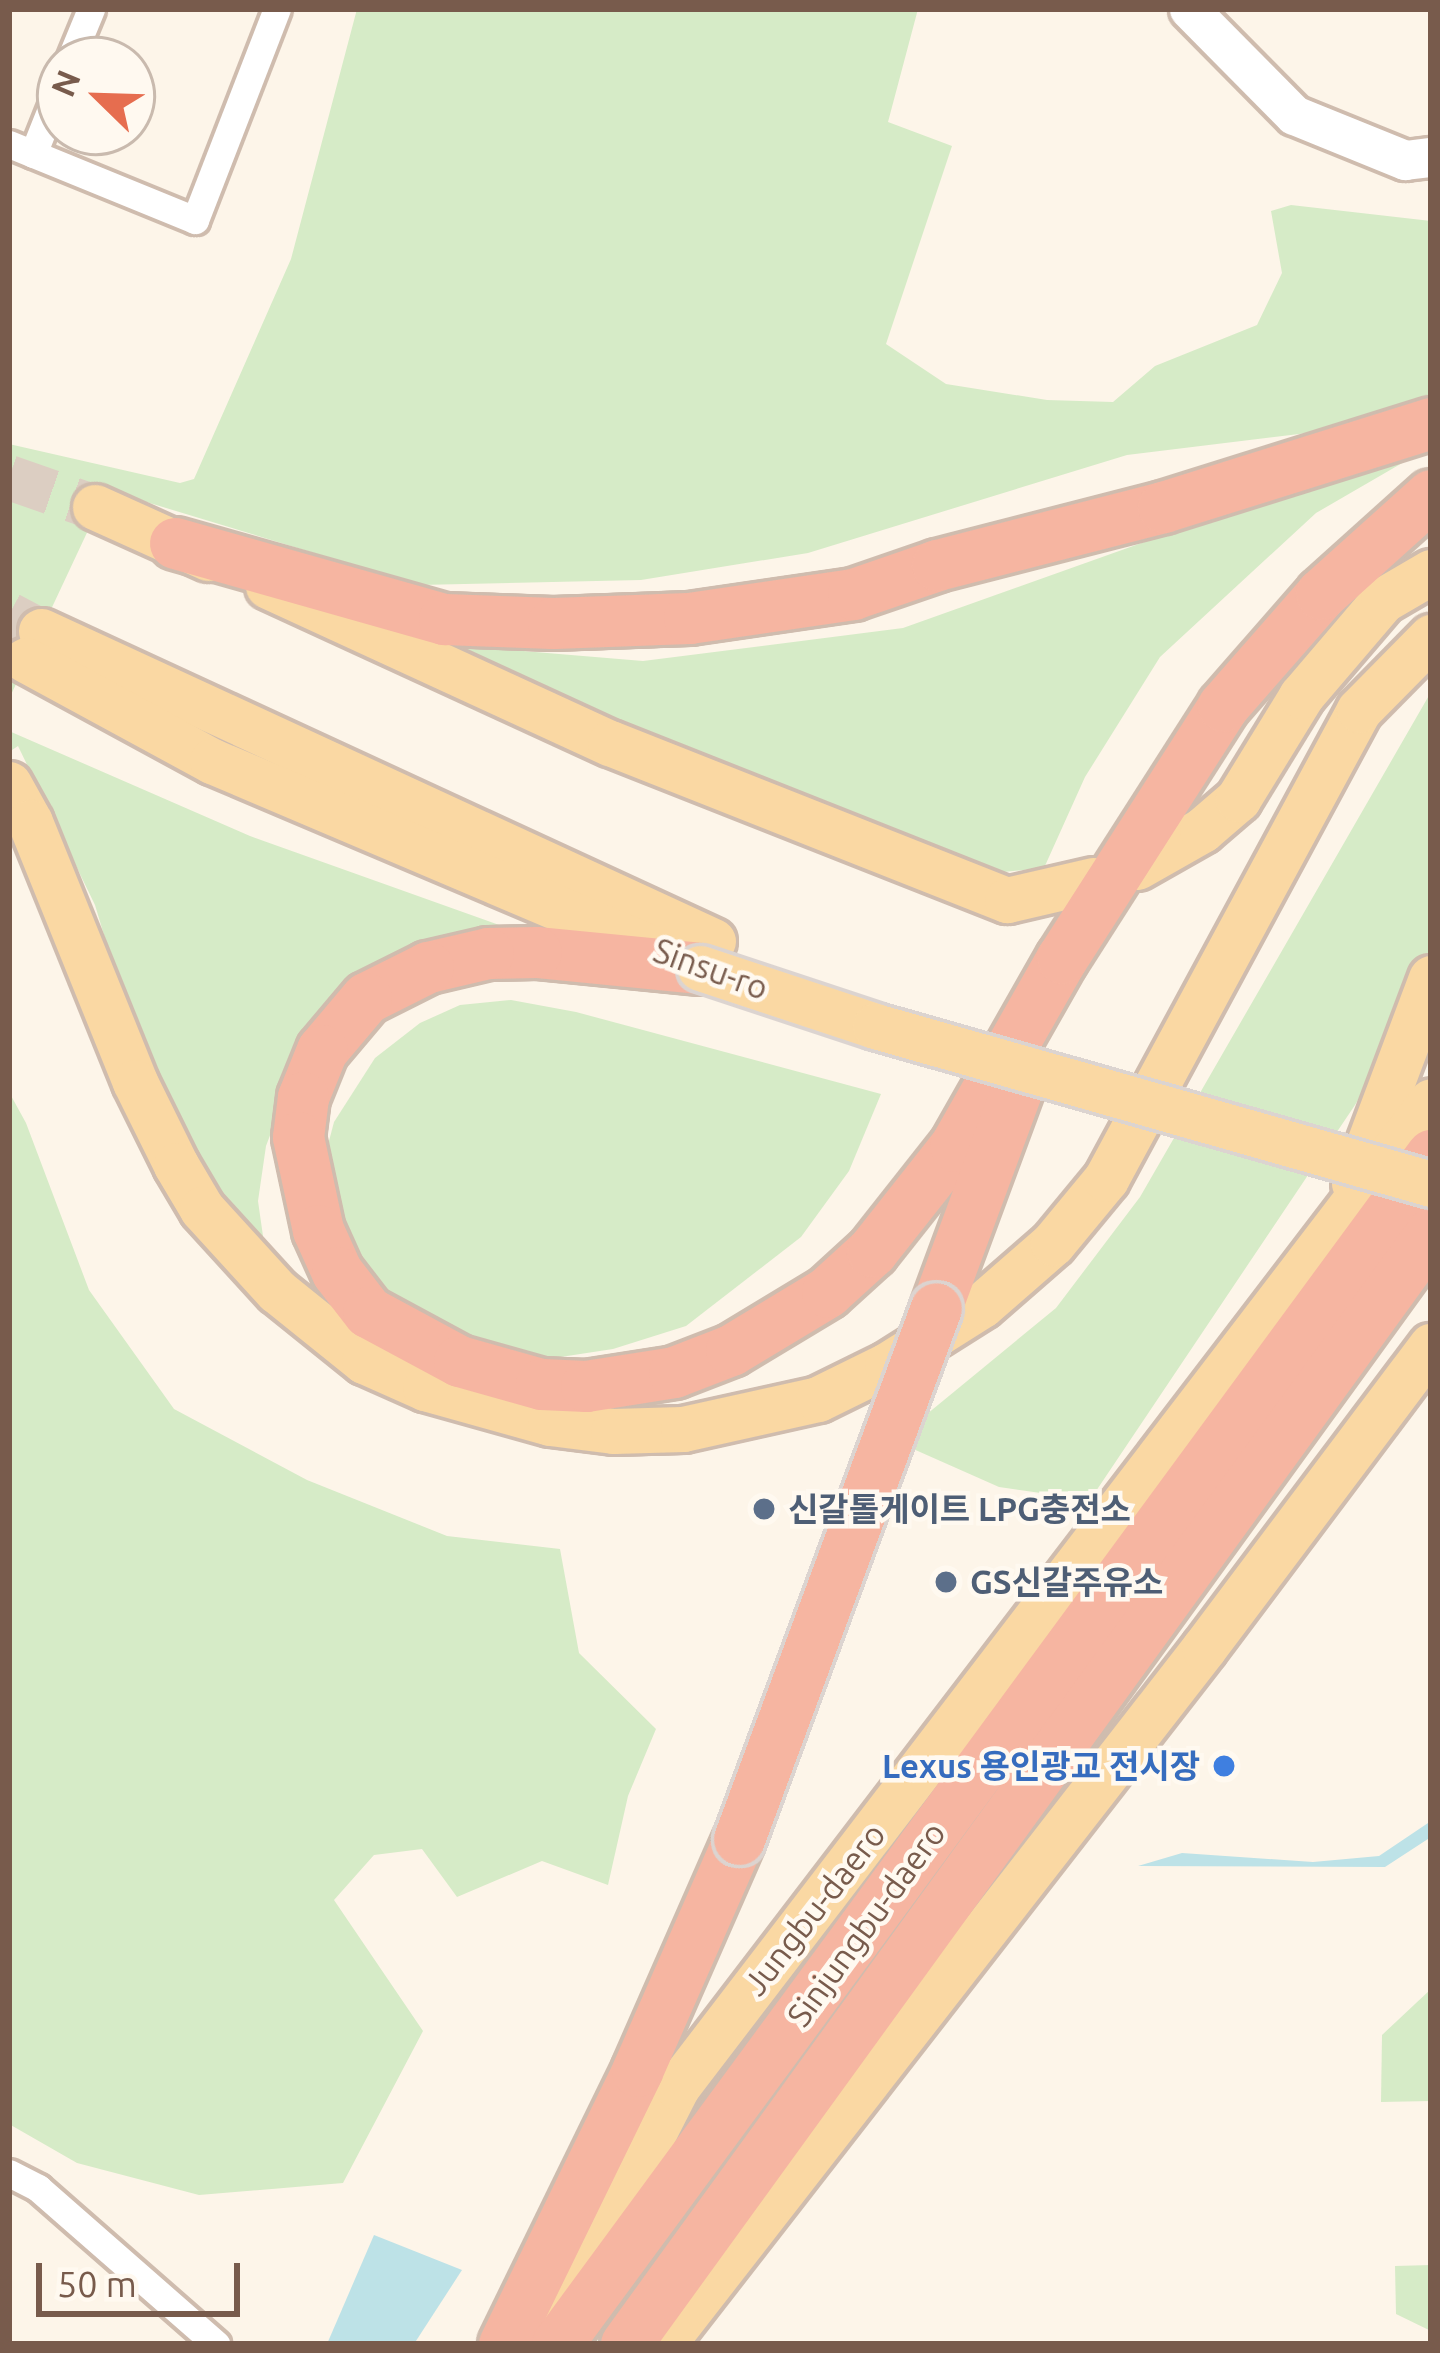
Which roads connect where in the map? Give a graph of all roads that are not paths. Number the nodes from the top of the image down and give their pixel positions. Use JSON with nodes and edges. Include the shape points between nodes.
{"nodes":[{"id":1,"x":277,"y":9,"type":"edge"},
{"id":2,"x":1189,"y":9,"type":"edge"},
{"id":3,"x":21,"y":149,"type":"edge"},
{"id":4,"x":1431,"y":157,"type":"edge"},
{"id":5,"x":1431,"y":423,"type":"edge"},
{"id":6,"x":1431,"y":495,"type":"edge"},
{"id":7,"x":95,"y":507,"type":"tunnel mouth"},
{"id":8,"x":176,"y":544,"type":"junction"},
{"id":9,"x":1431,"y":572,"type":"edge"},
{"id":10,"x":1431,"y":637,"type":"edge"},
{"id":11,"x":34,"y":645,"type":"tunnel mouth"},
{"id":12,"x":9,"y":784,"type":"edge"},
{"id":13,"x":1137,"y":867,"type":"dead end"},
{"id":14,"x":1093,"y":880,"type":"dead end"},
{"id":15,"x":706,"y":955,"type":"junction"},
{"id":16,"x":1062,"y":958,"type":"junction"},
{"id":17,"x":1431,"y":978,"type":"edge"},
{"id":18,"x":1429,"y":1127,"type":"edge"},
{"id":19,"x":1431,"y":1184,"type":"edge"},
{"id":20,"x":1339,"y":1224,"type":"junction"},
{"id":21,"x":1431,"y":1233,"type":"edge"},
{"id":22,"x":1431,"y":1346,"type":"edge"},
{"id":23,"x":9,"y":2173,"type":"edge"},
{"id":24,"x":669,"y":2338,"type":"edge"},
{"id":25,"x":215,"y":2344,"type":"edge"},
{"id":26,"x":504,"y":2344,"type":"edge"},
{"id":27,"x":546,"y":2344,"type":"edge"},
{"id":28,"x":557,"y":2344,"type":"edge"},
{"id":29,"x":626,"y":2344,"type":"edge"}],
"edges":[{"from":1,"to":3,"type":"street","via":[[196,220]]},
{"from":2,"to":4,"type":"street","via":[[1294,115],[1405,160]]},
{"from":5,"to":8,"type":"highway","via":[[853,594],[689,618],[444,619]]},
{"from":6,"to":16,"type":"highway","via":[[1321,594],[1223,706]]},
{"from":7,"to":8,"type":"main road"},
{"from":8,"to":14,"type":"main road","via":[[610,743],[1007,900]]},
{"from":9,"to":13,"type":"main road","via":[[1382,600],[1301,696],[1238,799]]},
{"from":10,"to":12,"type":"main road","via":[[1359,710],[1116,1162],[1053,1243],[982,1305],[870,1374],[818,1400],[683,1429],[550,1423],[425,1388],[364,1361],[277,1291],[202,1209],[176,1165]]},
{"from":11,"to":15,"type":"main road","name":"Sinsu-ro","via":[[212,761]]},
{"from":15,"to":16,"type":"highway","via":[[488,953],[428,967],[366,998],[322,1050],[298,1137],[318,1231],[368,1312],[459,1361],[541,1384],[586,1386],[674,1372],[730,1350],[827,1292],[872,1251],[955,1146]]},
{"from":15,"to":18,"type":"main road","name":"Sinsu-ro","via":[[1281,1114]]},
{"from":15,"to":19,"type":"main road","name":"Sinsu-ro","bridge":true,"via":[[897,1033]]},
{"from":16,"to":26,"type":"highway","bridge":true,"via":[[739,1839]]},
{"from":17,"to":20,"type":"main road"},
{"from":18,"to":20,"type":"main road","name":"Jungbu-daero"},
{"from":18,"to":28,"type":"highway","name":"Sinjungbu-daero"},
{"from":20,"to":27,"type":"main road","name":"Jungbu-daero","via":[[677,2087]]},
{"from":21,"to":29,"type":"highway","name":"Sinjungbu-daero"},
{"from":22,"to":24,"type":"main road"},
{"from":23,"to":25,"type":"street","via":[[38,2188]]}]}
